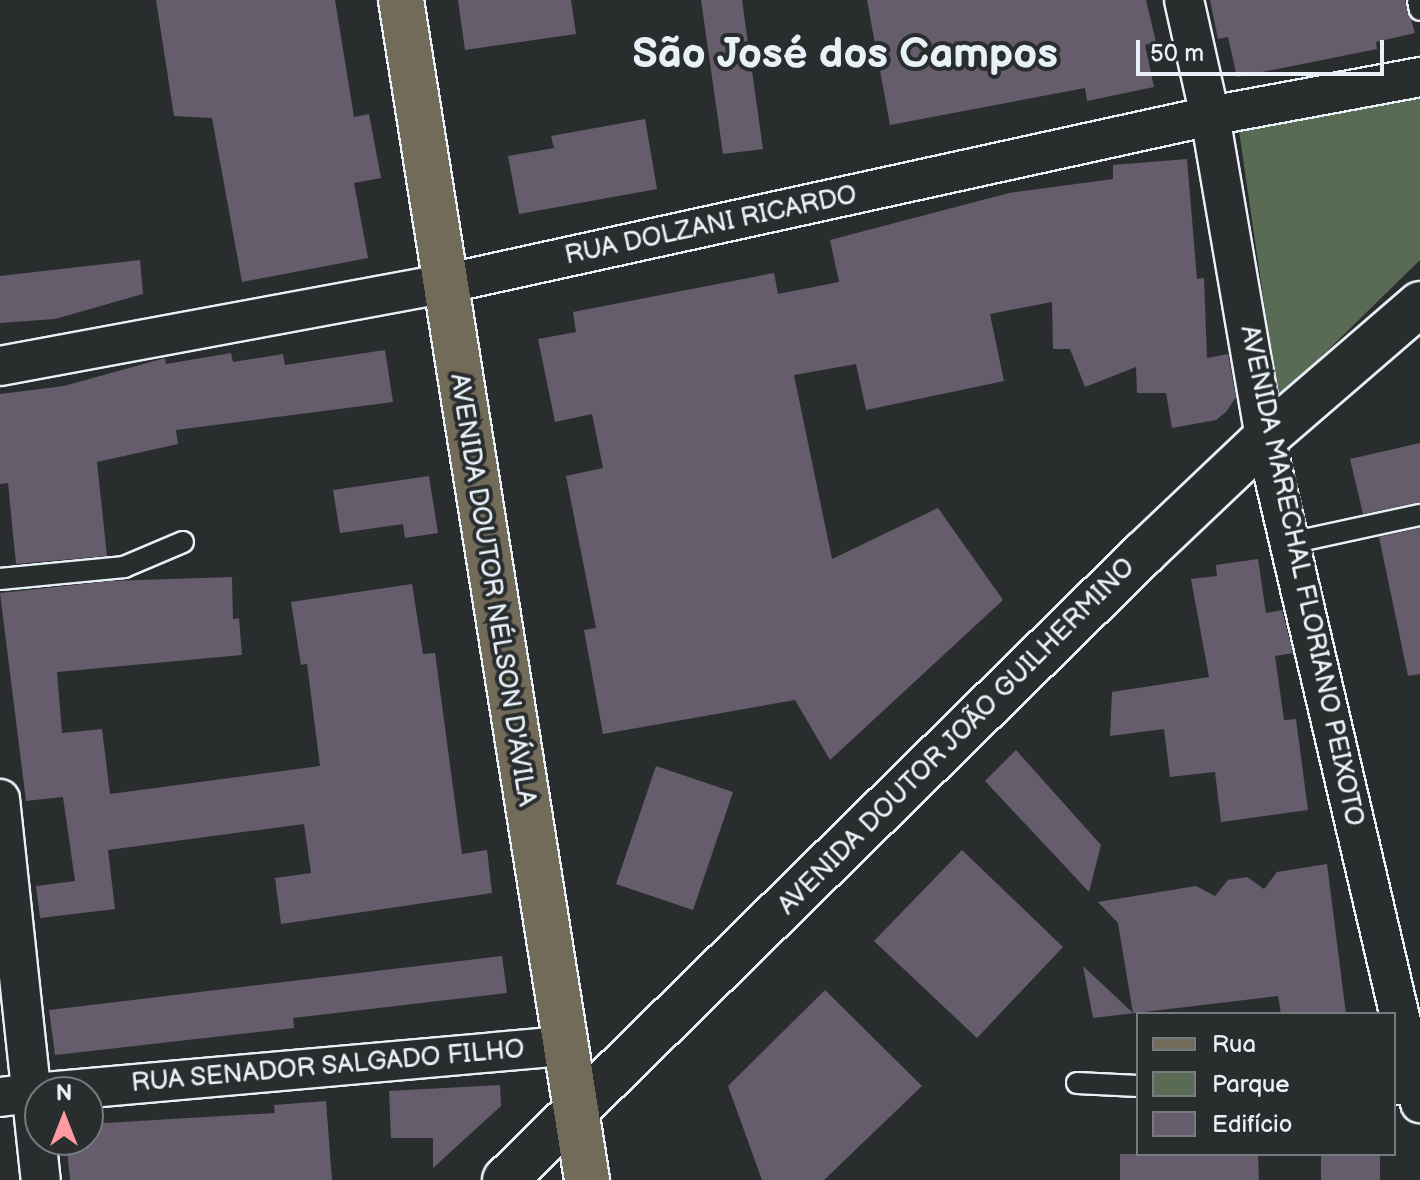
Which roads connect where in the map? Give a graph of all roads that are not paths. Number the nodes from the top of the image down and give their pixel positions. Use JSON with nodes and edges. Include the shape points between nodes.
{"nodes":[{"id":1,"x":401,"y":0,"type":"edge"},
{"id":2,"x":1184,"y":0,"type":"edge"},
{"id":3,"x":1418,"y":0,"type":"edge"},
{"id":4,"x":1420,"y":10,"type":"edge"},
{"id":5,"x":1420,"y":77,"type":"edge"},
{"id":6,"x":1210,"y":116,"type":"junction"},
{"id":7,"x":444,"y":284,"type":"junction"},
{"id":8,"x":1420,"y":304,"type":"edge"},
{"id":9,"x":0,"y":366,"type":"edge"},
{"id":10,"x":1265,"y":438,"type":"junction"},
{"id":11,"x":1420,"y":515,"type":"edge"},
{"id":12,"x":183,"y":542,"type":"dead end"},
{"id":13,"x":1290,"y":543,"type":"junction"},
{"id":14,"x":0,"y":579,"type":"edge"},
{"id":15,"x":0,"y":799,"type":"edge"},
{"id":16,"x":1406,"y":979,"type":"edge"},
{"id":17,"x":563,"y":1046,"type":"junction"},
{"id":18,"x":27,"y":1076,"type":"edge"},
{"id":19,"x":1077,"y":1083,"type":"dead end"},
{"id":20,"x":1136,"y":1086,"type":"edge"},
{"id":21,"x":104,"y":1087,"type":"edge"},
{"id":22,"x":1411,"y":1097,"type":"edge"},
{"id":23,"x":575,"y":1113,"type":"junction"},
{"id":24,"x":38,"y":1156,"type":"edge"},
{"id":25,"x":41,"y":1180,"type":"edge"},
{"id":26,"x":505,"y":1180,"type":"edge"},
{"id":27,"x":587,"y":1180,"type":"edge"}],
"edges":[{"from":1,"to":7,"type":"main road","name":"AVENIDA DOUTOR NÉLSON D'ÁVILA"},
{"from":2,"to":6,"type":"street","name":"AVENIDA MARECHAL FLORIANO PEIXOTO"},
{"from":3,"to":4,"type":"lane"},
{"from":5,"to":6,"type":"street","name":"RUA DOLZANI RICARDO"},
{"from":6,"to":7,"type":"street","name":"RUA DOLZANI RICARDO"},
{"from":6,"to":10,"type":"street","name":"AVENIDA MARECHAL FLORIANO PEIXOTO"},
{"from":7,"to":9,"type":"street","name":"RUA DOLZANI RICARDO"},
{"from":7,"to":17,"type":"main road","name":"AVENIDA DOUTOR NÉLSON D'ÁVILA"},
{"from":8,"to":10,"type":"main road","name":"AVENIDA DOUTOR JOÃO GUILHERMINO"},
{"from":10,"to":13,"type":"street","name":"AVENIDA MARECHAL FLORIANO PEIXOTO"},
{"from":10,"to":23,"type":"main road","name":"AVENIDA DOUTOR JOÃO GUILHERMINO"},
{"from":11,"to":13,"type":"lane"},
{"from":12,"to":14,"type":"lane","via":[[124,567]]},
{"from":13,"to":16,"type":"street","name":"AVENIDA MARECHAL FLORIANO PEIXOTO"},
{"from":15,"to":18,"type":"street"},
{"from":16,"to":22,"type":"street","name":"AVENIDA MARECHAL FLORIANO PEIXOTO"},
{"from":17,"to":21,"type":"street","name":"RUA SENADOR SALGADO FILHO"},
{"from":17,"to":23,"type":"main road","name":"AVENIDA DOUTOR NÉLSON D'ÁVILA"},
{"from":19,"to":20,"type":"lane"},
{"from":23,"to":26,"type":"main road","name":"AVENIDA DOUTOR JOÃO GUILHERMINO"},
{"from":23,"to":27,"type":"main road","name":"AVENIDA DOUTOR NÉLSON D'ÁVILA"},
{"from":24,"to":25,"type":"street"}]}
